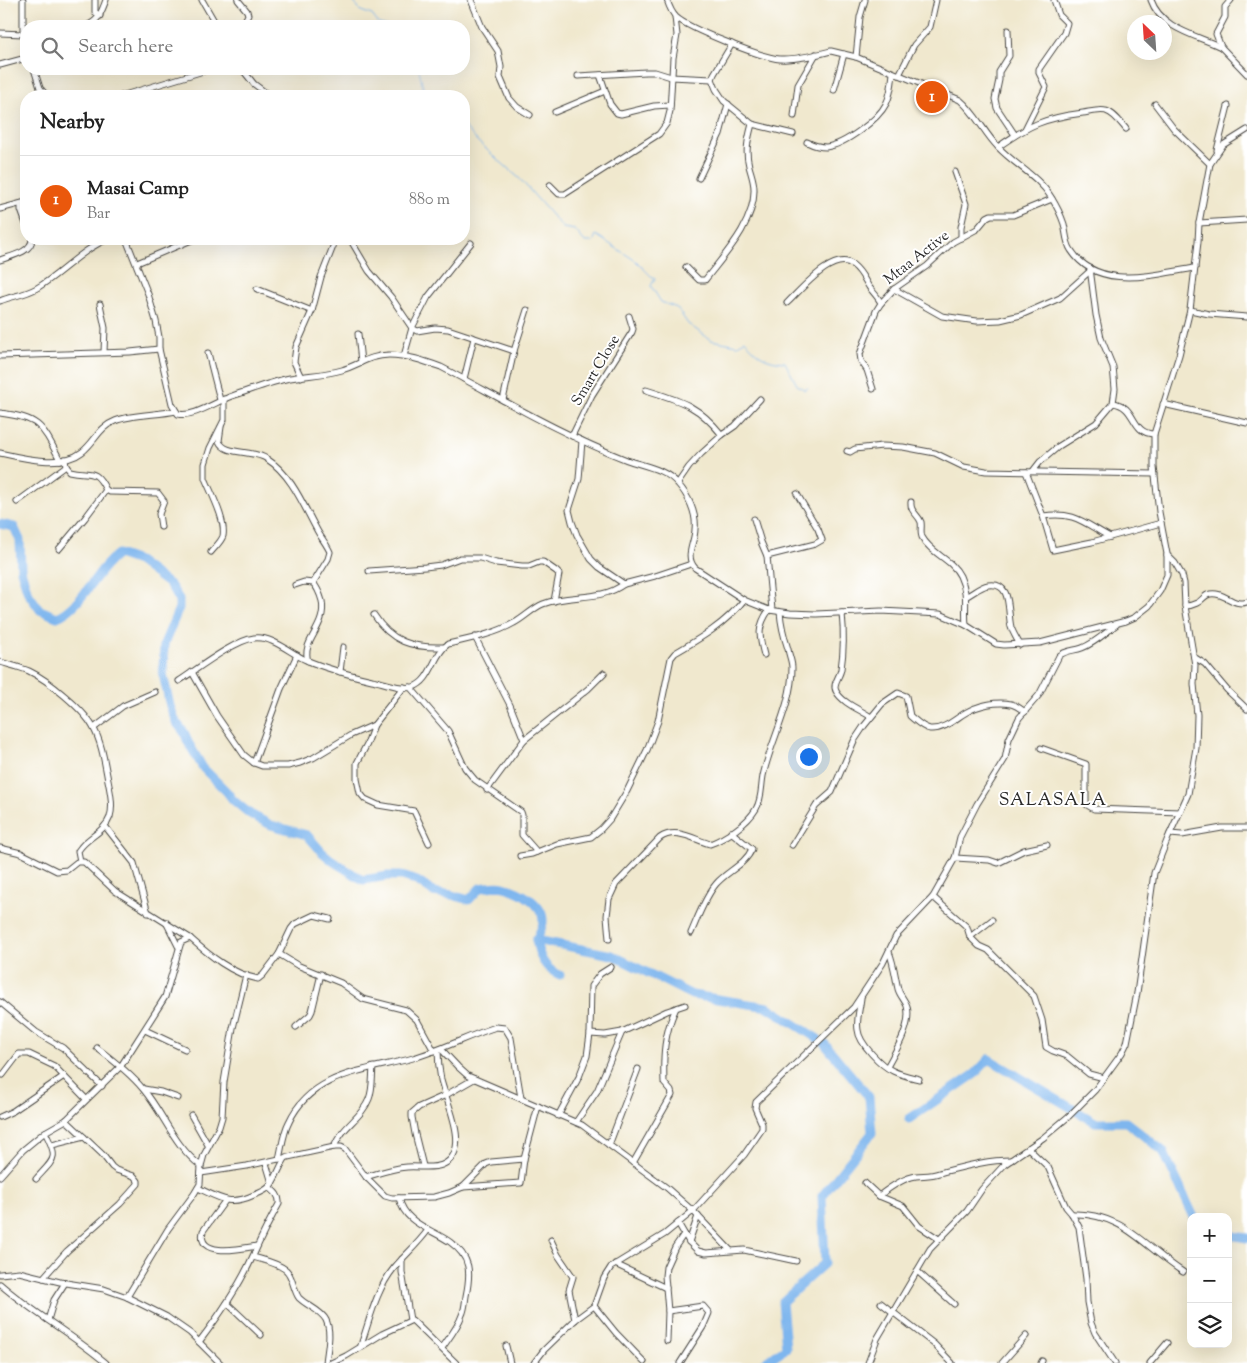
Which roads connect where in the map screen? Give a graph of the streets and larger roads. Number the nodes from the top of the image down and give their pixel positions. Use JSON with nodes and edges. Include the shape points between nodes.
{"nodes":[{"id":1,"x":23,"y":0,"type":"edge"},
{"id":2,"x":95,"y":0,"type":"edge"},
{"id":3,"x":106,"y":0,"type":"edge"},
{"id":4,"x":202,"y":0,"type":"edge"},
{"id":5,"x":238,"y":0,"type":"edge"},
{"id":6,"x":471,"y":0,"type":"edge"},
{"id":7,"x":667,"y":0,"type":"edge"},
{"id":8,"x":865,"y":0,"type":"edge"},
{"id":9,"x":936,"y":0,"type":"edge"},
{"id":10,"x":1054,"y":0,"type":"edge"},
{"id":11,"x":1151,"y":0,"type":"edge"},
{"id":12,"x":1231,"y":0,"type":"edge"},
{"id":13,"x":100,"y":16,"type":"junction"},
{"id":14,"x":675,"y":16,"type":"junction"},
{"id":15,"x":23,"y":20,"type":"edge"},
{"id":16,"x":97,"y":20,"type":"edge"},
{"id":17,"x":214,"y":20,"type":"edge"},
{"id":18,"x":245,"y":20,"type":"edge"},
{"id":19,"x":1008,"y":30,"type":"dead end"},
{"id":20,"x":0,"y":32,"type":"edge"},
{"id":21,"x":20,"y":34,"type":"edge"},
{"id":22,"x":732,"y":44,"type":"junction"},
{"id":23,"x":1221,"y":47,"type":"junction"},
{"id":24,"x":816,"y":54,"type":"junction"},
{"id":25,"x":844,"y":54,"type":"junction"},
{"id":26,"x":856,"y":57,"type":"junction"},
{"id":27,"x":20,"y":60,"type":"edge"},
{"id":28,"x":0,"y":65,"type":"edge"},
{"id":29,"x":893,"y":74,"type":"junction"},
{"id":30,"x":1247,"y":74,"type":"edge"},
{"id":31,"x":36,"y":75,"type":"edge"},
{"id":32,"x":190,"y":75,"type":"edge"},
{"id":33,"x":247,"y":75,"type":"edge"},
{"id":34,"x":600,"y":75,"type":"junction"},
{"id":35,"x":578,"y":76,"type":"dead end"},
{"id":36,"x":899,"y":76,"type":"junction"},
{"id":37,"x":672,"y":77,"type":"junction"},
{"id":38,"x":712,"y":79,"type":"junction"},
{"id":39,"x":42,"y":90,"type":"edge"},
{"id":40,"x":141,"y":90,"type":"edge"},
{"id":41,"x":262,"y":90,"type":"edge"},
{"id":42,"x":834,"y":90,"type":"dead end"},
{"id":43,"x":605,"y":91,"type":"junction"},
{"id":44,"x":728,"y":104,"type":"junction"},
{"id":45,"x":1155,"y":104,"type":"dead end"},
{"id":46,"x":670,"y":105,"type":"junction"},
{"id":47,"x":1228,"y":106,"type":"dead end"},
{"id":48,"x":555,"y":112,"type":"dead end"},
{"id":49,"x":530,"y":115,"type":"dead end"},
{"id":50,"x":794,"y":116,"type":"dead end"},
{"id":51,"x":752,"y":124,"type":"junction"},
{"id":52,"x":1025,"y":129,"type":"junction"},
{"id":53,"x":1126,"y":129,"type":"dead end"},
{"id":54,"x":1247,"y":130,"type":"edge"},
{"id":55,"x":793,"y":134,"type":"dead end"},
{"id":56,"x":1014,"y":135,"type":"junction"},
{"id":57,"x":807,"y":142,"type":"dead end"},
{"id":58,"x":998,"y":147,"type":"junction"},
{"id":59,"x":1216,"y":153,"type":"junction"},
{"id":60,"x":1210,"y":164,"type":"junction"},
{"id":61,"x":955,"y":172,"type":"dead end"},
{"id":62,"x":699,"y":178,"type":"dead end"},
{"id":63,"x":550,"y":184,"type":"dead end"},
{"id":64,"x":1052,"y":199,"type":"junction"},
{"id":65,"x":20,"y":204,"type":"edge"},
{"id":66,"x":0,"y":209,"type":"edge"},
{"id":67,"x":1247,"y":220,"type":"edge"},
{"id":68,"x":1199,"y":223,"type":"junction"},
{"id":69,"x":961,"y":238,"type":"junction"},
{"id":70,"x":31,"y":245,"type":"edge"},
{"id":71,"x":98,"y":245,"type":"edge"},
{"id":72,"x":129,"y":245,"type":"edge"},
{"id":73,"x":180,"y":245,"type":"edge"},
{"id":74,"x":334,"y":245,"type":"edge"},
{"id":75,"x":354,"y":245,"type":"edge"},
{"id":76,"x":468,"y":245,"type":"edge"},
{"id":77,"x":0,"y":260,"type":"edge"},
{"id":78,"x":137,"y":263,"type":"junction"},
{"id":79,"x":686,"y":267,"type":"dead end"},
{"id":80,"x":1195,"y":268,"type":"junction"},
{"id":81,"x":1090,"y":269,"type":"junction"},
{"id":82,"x":257,"y":289,"type":"dead end"},
{"id":83,"x":894,"y":289,"type":"junction"},
{"id":84,"x":0,"y":301,"type":"edge"},
{"id":85,"x":787,"y":302,"type":"dead end"},
{"id":86,"x":881,"y":302,"type":"junction"},
{"id":87,"x":100,"y":304,"type":"dead end"},
{"id":88,"x":527,"y":310,"type":"dead end"},
{"id":89,"x":1190,"y":310,"type":"junction"},
{"id":90,"x":312,"y":311,"type":"junction"},
{"id":91,"x":629,"y":316,"type":"dead end"},
{"id":92,"x":1247,"y":317,"type":"edge"},
{"id":93,"x":412,"y":328,"type":"junction"},
{"id":94,"x":358,"y":334,"type":"dead end"},
{"id":95,"x":474,"y":338,"type":"junction"},
{"id":96,"x":159,"y":349,"type":"junction"},
{"id":97,"x":514,"y":351,"type":"junction"},
{"id":98,"x":104,"y":352,"type":"junction"},
{"id":99,"x":208,"y":353,"type":"dead end"},
{"id":100,"x":0,"y":356,"type":"edge"},
{"id":101,"x":404,"y":356,"type":"junction"},
{"id":102,"x":361,"y":362,"type":"junction"},
{"id":103,"x":301,"y":377,"type":"junction"},
{"id":104,"x":464,"y":379,"type":"junction"},
{"id":105,"x":874,"y":389,"type":"dead end"},
{"id":106,"x":646,"y":390,"type":"dead end"},
{"id":107,"x":760,"y":399,"type":"dead end"},
{"id":108,"x":222,"y":400,"type":"junction"},
{"id":109,"x":503,"y":400,"type":"junction"},
{"id":110,"x":1113,"y":403,"type":"junction"},
{"id":111,"x":1163,"y":404,"type":"junction"},
{"id":112,"x":176,"y":411,"type":"junction"},
{"id":113,"x":0,"y":412,"type":"edge"},
{"id":114,"x":1247,"y":423,"type":"edge"},
{"id":115,"x":221,"y":427,"type":"junction"},
{"id":116,"x":1154,"y":434,"type":"junction"},
{"id":117,"x":722,"y":435,"type":"junction"},
{"id":118,"x":572,"y":436,"type":"junction"},
{"id":119,"x":582,"y":441,"type":"junction"},
{"id":120,"x":847,"y":451,"type":"dead end"},
{"id":121,"x":0,"y":453,"type":"edge"},
{"id":122,"x":62,"y":460,"type":"junction"},
{"id":123,"x":66,"y":466,"type":"junction"},
{"id":124,"x":1032,"y":471,"type":"junction"},
{"id":125,"x":1026,"y":472,"type":"junction"},
{"id":126,"x":1155,"y":474,"type":"junction"},
{"id":127,"x":678,"y":483,"type":"junction"},
{"id":128,"x":106,"y":490,"type":"junction"},
{"id":129,"x":797,"y":494,"type":"dead end"},
{"id":130,"x":16,"y":502,"type":"dead end"},
{"id":131,"x":911,"y":502,"type":"dead end"},
{"id":132,"x":1043,"y":516,"type":"junction"},
{"id":133,"x":754,"y":519,"type":"dead end"},
{"id":134,"x":1162,"y":523,"type":"junction"},
{"id":135,"x":161,"y":527,"type":"dead end"},
{"id":136,"x":1110,"y":538,"type":"junction"},
{"id":137,"x":59,"y":549,"type":"dead end"},
{"id":138,"x":211,"y":552,"type":"dead end"},
{"id":139,"x":1167,"y":554,"type":"junction"},
{"id":140,"x":767,"y":556,"type":"junction"},
{"id":141,"x":691,"y":564,"type":"junction"},
{"id":142,"x":369,"y":571,"type":"dead end"},
{"id":143,"x":313,"y":583,"type":"junction"},
{"id":144,"x":624,"y":584,"type":"junction"},
{"id":145,"x":294,"y":585,"type":"dead end"},
{"id":146,"x":967,"y":596,"type":"junction"},
{"id":147,"x":554,"y":600,"type":"junction"},
{"id":148,"x":744,"y":600,"type":"junction"},
{"id":149,"x":1247,"y":602,"type":"edge"},
{"id":150,"x":1185,"y":606,"type":"junction"},
{"id":151,"x":770,"y":610,"type":"junction"},
{"id":152,"x":780,"y":612,"type":"junction"},
{"id":153,"x":842,"y":613,"type":"junction"},
{"id":154,"x":374,"y":615,"type":"dead end"},
{"id":155,"x":1119,"y":624,"type":"junction"},
{"id":156,"x":966,"y":625,"type":"junction"},
{"id":157,"x":475,"y":636,"type":"junction"},
{"id":158,"x":1020,"y":645,"type":"junction"},
{"id":159,"x":343,"y":647,"type":"dead end"},
{"id":160,"x":443,"y":647,"type":"junction"},
{"id":161,"x":764,"y":655,"type":"dead end"},
{"id":162,"x":296,"y":656,"type":"junction"},
{"id":163,"x":1194,"y":656,"type":"junction"},
{"id":164,"x":308,"y":661,"type":"junction"},
{"id":165,"x":0,"y":663,"type":"edge"},
{"id":166,"x":192,"y":672,"type":"junction"},
{"id":167,"x":340,"y":672,"type":"junction"},
{"id":168,"x":604,"y":673,"type":"dead end"},
{"id":169,"x":179,"y":681,"type":"dead end"},
{"id":170,"x":407,"y":687,"type":"junction"},
{"id":171,"x":155,"y":692,"type":"dead end"},
{"id":172,"x":1247,"y":709,"type":"edge"},
{"id":173,"x":1025,"y":712,"type":"junction"},
{"id":174,"x":871,"y":717,"type":"junction"},
{"id":175,"x":374,"y":724,"type":"junction"},
{"id":176,"x":94,"y":728,"type":"junction"},
{"id":177,"x":524,"y":740,"type":"junction"},
{"id":178,"x":1041,"y":748,"type":"dead end"},
{"id":179,"x":254,"y":763,"type":"junction"},
{"id":180,"x":487,"y":790,"type":"junction"},
{"id":181,"x":1180,"y":812,"type":"junction"},
{"id":182,"x":105,"y":826,"type":"junction"},
{"id":183,"x":1247,"y":828,"type":"edge"},
{"id":184,"x":731,"y":832,"type":"junction"},
{"id":185,"x":1170,"y":834,"type":"junction"},
{"id":186,"x":429,"y":843,"type":"dead end"},
{"id":187,"x":792,"y":845,"type":"dead end"},
{"id":188,"x":1047,"y":846,"type":"dead end"},
{"id":189,"x":0,"y":848,"type":"edge"},
{"id":190,"x":537,"y":852,"type":"junction"},
{"id":191,"x":520,"y":856,"type":"dead end"},
{"id":192,"x":955,"y":858,"type":"junction"},
{"id":193,"x":80,"y":861,"type":"junction"},
{"id":194,"x":933,"y":897,"type":"junction"},
{"id":195,"x":148,"y":913,"type":"junction"},
{"id":196,"x":330,"y":919,"type":"dead end"},
{"id":197,"x":992,"y":920,"type":"dead end"},
{"id":198,"x":166,"y":922,"type":"junction"},
{"id":199,"x":691,"y":933,"type":"dead end"},
{"id":200,"x":970,"y":937,"type":"junction"},
{"id":201,"x":190,"y":938,"type":"junction"},
{"id":202,"x":609,"y":939,"type":"dead end"},
{"id":203,"x":178,"y":946,"type":"junction"},
{"id":204,"x":889,"y":952,"type":"junction"},
{"id":205,"x":279,"y":954,"type":"junction"},
{"id":206,"x":610,"y":966,"type":"dead end"},
{"id":207,"x":322,"y":974,"type":"junction"},
{"id":208,"x":246,"y":975,"type":"junction"},
{"id":209,"x":862,"y":998,"type":"junction"},
{"id":210,"x":0,"y":1002,"type":"edge"},
{"id":211,"x":685,"y":1005,"type":"dead end"},
{"id":212,"x":676,"y":1008,"type":"junction"},
{"id":213,"x":296,"y":1027,"type":"dead end"},
{"id":214,"x":145,"y":1030,"type":"junction"},
{"id":215,"x":622,"y":1032,"type":"junction"},
{"id":216,"x":590,"y":1034,"type":"junction"},
{"id":217,"x":97,"y":1048,"type":"dead end"},
{"id":218,"x":185,"y":1049,"type":"dead end"},
{"id":219,"x":438,"y":1050,"type":"junction"},
{"id":220,"x":121,"y":1066,"type":"junction"},
{"id":221,"x":373,"y":1067,"type":"junction"},
{"id":222,"x":887,"y":1067,"type":"junction"},
{"id":223,"x":638,"y":1069,"type":"dead end"},
{"id":224,"x":3,"y":1075,"type":"dead end"},
{"id":225,"x":64,"y":1076,"type":"junction"},
{"id":226,"x":1104,"y":1078,"type":"junction"},
{"id":227,"x":474,"y":1079,"type":"junction"},
{"id":228,"x":919,"y":1080,"type":"dead end"},
{"id":229,"x":102,"y":1086,"type":"junction"},
{"id":230,"x":144,"y":1089,"type":"junction"},
{"id":231,"x":446,"y":1095,"type":"junction"},
{"id":232,"x":178,"y":1098,"type":"dead end"},
{"id":233,"x":521,"y":1098,"type":"junction"},
{"id":234,"x":86,"y":1099,"type":"junction"},
{"id":235,"x":538,"y":1106,"type":"junction"},
{"id":236,"x":191,"y":1115,"type":"dead end"},
{"id":237,"x":558,"y":1116,"type":"junction"},
{"id":238,"x":0,"y":1117,"type":"edge"},
{"id":239,"x":66,"y":1120,"type":"junction"},
{"id":240,"x":576,"y":1122,"type":"junction"},
{"id":241,"x":46,"y":1132,"type":"junction"},
{"id":242,"x":84,"y":1137,"type":"junction"},
{"id":243,"x":52,"y":1145,"type":"junction"},
{"id":244,"x":208,"y":1145,"type":"junction"},
{"id":245,"x":609,"y":1145,"type":"junction"},
{"id":246,"x":334,"y":1147,"type":"junction"},
{"id":247,"x":1028,"y":1148,"type":"junction"},
{"id":248,"x":287,"y":1156,"type":"junction"},
{"id":249,"x":279,"y":1159,"type":"junction"},
{"id":250,"x":524,"y":1159,"type":"junction"},
{"id":251,"x":1012,"y":1160,"type":"junction"},
{"id":252,"x":266,"y":1163,"type":"junction"},
{"id":253,"x":633,"y":1163,"type":"junction"},
{"id":254,"x":423,"y":1166,"type":"junction"},
{"id":255,"x":201,"y":1169,"type":"junction"},
{"id":256,"x":0,"y":1176,"type":"edge"},
{"id":257,"x":366,"y":1177,"type":"junction"},
{"id":258,"x":36,"y":1179,"type":"dead end"},
{"id":259,"x":865,"y":1183,"type":"dead end"},
{"id":260,"x":271,"y":1185,"type":"junction"},
{"id":261,"x":463,"y":1187,"type":"junction"},
{"id":262,"x":198,"y":1188,"type":"junction"},
{"id":263,"x":879,"y":1196,"type":"junction"},
{"id":264,"x":399,"y":1198,"type":"junction"},
{"id":265,"x":225,"y":1201,"type":"junction"},
{"id":266,"x":693,"y":1211,"type":"junction"},
{"id":267,"x":1072,"y":1214,"type":"junction"},
{"id":268,"x":698,"y":1216,"type":"junction"},
{"id":269,"x":678,"y":1223,"type":"junction"},
{"id":270,"x":428,"y":1230,"type":"junction"},
{"id":271,"x":684,"y":1234,"type":"junction"},
{"id":272,"x":939,"y":1239,"type":"junction"},
{"id":273,"x":551,"y":1240,"type":"dead end"},
{"id":274,"x":689,"y":1242,"type":"junction"},
{"id":275,"x":257,"y":1246,"type":"junction"},
{"id":276,"x":730,"y":1250,"type":"junction"},
{"id":277,"x":253,"y":1256,"type":"junction"},
{"id":278,"x":402,"y":1259,"type":"junction"},
{"id":279,"x":796,"y":1261,"type":"dead end"},
{"id":280,"x":615,"y":1264,"type":"junction"},
{"id":281,"x":916,"y":1271,"type":"junction"},
{"id":282,"x":1183,"y":1272,"type":"dead end"},
{"id":283,"x":0,"y":1274,"type":"edge"},
{"id":284,"x":43,"y":1278,"type":"junction"},
{"id":285,"x":65,"y":1283,"type":"junction"},
{"id":286,"x":0,"y":1284,"type":"edge"},
{"id":287,"x":666,"y":1288,"type":"junction"},
{"id":288,"x":127,"y":1297,"type":"junction"},
{"id":289,"x":227,"y":1303,"type":"junction"},
{"id":290,"x":880,"y":1303,"type":"dead end"},
{"id":291,"x":954,"y":1304,"type":"dead end"},
{"id":292,"x":594,"y":1306,"type":"junction"},
{"id":293,"x":668,"y":1311,"type":"junction"},
{"id":294,"x":893,"y":1314,"type":"junction"},
{"id":295,"x":48,"y":1320,"type":"junction"},
{"id":296,"x":410,"y":1320,"type":"junction"},
{"id":297,"x":575,"y":1320,"type":"junction"},
{"id":298,"x":262,"y":1336,"type":"dead end"},
{"id":299,"x":1026,"y":1336,"type":"dead end"},
{"id":300,"x":667,"y":1341,"type":"dead end"},
{"id":301,"x":199,"y":1342,"type":"junction"},
{"id":302,"x":1167,"y":1344,"type":"dead end"},
{"id":303,"x":361,"y":1346,"type":"junction"},
{"id":304,"x":506,"y":1346,"type":"dead end"},
{"id":305,"x":442,"y":1348,"type":"junction"},
{"id":306,"x":644,"y":1362,"type":"edge"},
{"id":307,"x":869,"y":1362,"type":"edge"},
{"id":308,"x":106,"y":1363,"type":"edge"},
{"id":309,"x":220,"y":1363,"type":"edge"},
{"id":310,"x":326,"y":1363,"type":"edge"},
{"id":311,"x":331,"y":1363,"type":"edge"},
{"id":312,"x":456,"y":1363,"type":"edge"},
{"id":313,"x":510,"y":1363,"type":"edge"},
{"id":314,"x":535,"y":1363,"type":"edge"},
{"id":315,"x":680,"y":1363,"type":"edge"},
{"id":316,"x":952,"y":1363,"type":"edge"},
{"id":317,"x":1002,"y":1363,"type":"edge"},
{"id":318,"x":1115,"y":1363,"type":"edge"},
{"id":319,"x":1150,"y":1363,"type":"edge"}],
"edges":[{"from":1,"to":15,"type":"street"},
{"from":2,"to":13,"type":"street","via":[[95,12]]},
{"from":3,"to":13,"type":"street"},
{"from":4,"to":17,"type":"street"},
{"from":5,"to":18,"type":"street","via":[[247,11]]},
{"from":6,"to":49,"type":"street","via":[[488,37],[496,45],[500,77],[509,98]]},
{"from":7,"to":14,"type":"street"},
{"from":8,"to":26,"type":"street"},
{"from":9,"to":36,"type":"street","via":[[930,27],[914,45]]},
{"from":10,"to":52,"type":"street","via":[[1059,15],[1067,23],[1064,33],[1039,69],[1046,87]]},
{"from":11,"to":23,"type":"street","via":[[1166,22]]},
{"from":12,"to":23,"type":"street","via":[[1225,7],[1225,17],[1216,34]]},
{"from":13,"to":16,"type":"street"},
{"from":14,"to":22,"type":"street"},
{"from":14,"to":37,"type":"street","via":[[677,35]]},
{"from":19,"to":56,"type":"street","via":[[1009,56],[999,72],[995,99]]},
{"from":20,"to":21,"type":"street"},
{"from":22,"to":24,"type":"street","via":[[779,59]]},
{"from":22,"to":38,"type":"street"},
{"from":23,"to":30,"type":"street"},
{"from":24,"to":25,"type":"street","via":[[830,51]]},
{"from":24,"to":50,"type":"street","via":[[798,85]]},
{"from":25,"to":26,"type":"street"},
{"from":25,"to":42,"type":"street"},
{"from":26,"to":29,"type":"street"},
{"from":27,"to":28,"type":"street"},
{"from":29,"to":36,"type":"street"},
{"from":29,"to":57,"type":"street","via":[[887,104],[864,127],[842,142],[827,147]]},
{"from":31,"to":39,"type":"street"},
{"from":32,"to":40,"type":"street"},
{"from":33,"to":41,"type":"street"},
{"from":34,"to":35,"type":"street"},
{"from":34,"to":37,"type":"street","via":[[655,72]]},
{"from":34,"to":43,"type":"street"},
{"from":36,"to":58,"type":"street","via":[[960,100]]},
{"from":37,"to":38,"type":"street"},
{"from":37,"to":46,"type":"street"},
{"from":38,"to":44,"type":"street","via":[[716,90]]},
{"from":43,"to":46,"type":"street","via":[[617,113]]},
{"from":43,"to":48,"type":"street"},
{"from":44,"to":51,"type":"street"},
{"from":44,"to":62,"type":"street","via":[[720,134]]},
{"from":45,"to":60,"type":"street","via":[[1174,129]]},
{"from":46,"to":63,"type":"street","via":[[667,123],[659,134],[566,194],[559,194]]},
{"from":47,"to":59,"type":"street"},
{"from":51,"to":55,"type":"street"},
{"from":51,"to":79,"type":"street","via":[[746,146],[754,189],[747,219],[705,280],[699,280]]},
{"from":52,"to":53,"type":"street","via":[[1048,119],[1106,111]]},
{"from":52,"to":56,"type":"street"},
{"from":54,"to":59,"type":"street","via":[[1229,140]]},
{"from":56,"to":58,"type":"street"},
{"from":58,"to":64,"type":"street","via":[[1041,183]]},
{"from":59,"to":60,"type":"street"},
{"from":60,"to":68,"type":"street"},
{"from":61,"to":69,"type":"street","via":[[966,204]]},
{"from":64,"to":69,"type":"street","name":"Mtaa Active","via":[[1013,215],[987,217]]},
{"from":64,"to":81,"type":"street","via":[[1063,222],[1070,249]]},
{"from":65,"to":66,"type":"street"},
{"from":67,"to":68,"type":"street"},
{"from":68,"to":80,"type":"street"},
{"from":69,"to":83,"type":"street","name":"Mtaa Active"},
{"from":70,"to":77,"type":"street"},
{"from":71,"to":84,"type":"street","via":[[38,287]]},
{"from":72,"to":78,"type":"street"},
{"from":73,"to":78,"type":"street"},
{"from":74,"to":90,"type":"street"},
{"from":75,"to":93,"type":"street"},
{"from":76,"to":93,"type":"street","via":[[428,298]]},
{"from":78,"to":96,"type":"street","via":[[156,321]]},
{"from":80,"to":81,"type":"street","via":[[1152,276],[1116,278]]},
{"from":80,"to":89,"type":"street"},
{"from":81,"to":83,"type":"street","via":[[1060,298],[1021,315],[1000,320],[977,321],[942,316]]},
{"from":81,"to":110,"type":"street","via":[[1101,338],[1113,367]]},
{"from":82,"to":90,"type":"street"},
{"from":83,"to":86,"type":"street","name":"Mtaa Active"},
{"from":85,"to":86,"type":"street","via":[[819,272],[836,262],[853,264]]},
{"from":86,"to":105,"type":"street","name":"Mtaa Active","via":[[860,354]]},
{"from":87,"to":98,"type":"street","via":[[105,328]]},
{"from":88,"to":97,"type":"street"},
{"from":89,"to":92,"type":"street"},
{"from":89,"to":111,"type":"street"},
{"from":90,"to":103,"type":"street","via":[[296,346],[294,358]]},
{"from":91,"to":118,"type":"street","name":"Smart Close","via":[[632,332],[592,395]]},
{"from":93,"to":95,"type":"street","via":[[417,331],[448,328]]},
{"from":93,"to":101,"type":"street"},
{"from":94,"to":102,"type":"street"},
{"from":95,"to":97,"type":"street"},
{"from":95,"to":104,"type":"street"},
{"from":96,"to":98,"type":"street"},
{"from":96,"to":112,"type":"street"},
{"from":97,"to":109,"type":"street"},
{"from":98,"to":100,"type":"street"},
{"from":99,"to":108,"type":"street"},
{"from":101,"to":102,"type":"street","via":[[373,357]]},
{"from":101,"to":104,"type":"street","via":[[440,367]]},
{"from":102,"to":103,"type":"street","via":[[343,370]]},
{"from":103,"to":108,"type":"street"},
{"from":104,"to":109,"type":"street"},
{"from":106,"to":117,"type":"street","via":[[688,404],[711,420]]},
{"from":107,"to":117,"type":"street"},
{"from":108,"to":112,"type":"street","via":[[190,414],[181,415]]},
{"from":108,"to":115,"type":"street","via":[[225,417]]},
{"from":109,"to":118,"type":"street"},
{"from":110,"to":116,"type":"street","via":[[1125,406],[1140,430]]},
{"from":110,"to":124,"type":"street","via":[[1096,423],[1059,446]]},
{"from":111,"to":114,"type":"street"},
{"from":111,"to":116,"type":"street"},
{"from":112,"to":122,"type":"street","via":[[113,422],[101,429],[82,452]]},
{"from":113,"to":122,"type":"street","via":[[36,422]]},
{"from":115,"to":138,"type":"street","via":[[213,440],[205,471],[223,530],[222,538]]},
{"from":115,"to":143,"type":"street","via":[[219,441],[224,448],[256,453],[270,460],[304,504],[330,552]]},
{"from":116,"to":126,"type":"street"},
{"from":117,"to":127,"type":"street","via":[[689,467]]},
{"from":118,"to":119,"type":"street"},
{"from":119,"to":127,"type":"street","via":[[669,475]]},
{"from":119,"to":144,"type":"street","via":[[579,479],[570,510],[572,522],[591,559]]},
{"from":120,"to":125,"type":"street","via":[[903,447],[926,450],[964,467]]},
{"from":121,"to":122,"type":"street","via":[[24,459]]},
{"from":122,"to":123,"type":"street"},
{"from":123,"to":128,"type":"street","via":[[70,471],[97,475]]},
{"from":123,"to":130,"type":"street"},
{"from":124,"to":125,"type":"street"},
{"from":124,"to":126,"type":"street"},
{"from":125,"to":132,"type":"street"},
{"from":126,"to":134,"type":"street"},
{"from":127,"to":141,"type":"street","via":[[688,498],[696,528],[690,551]]},
{"from":128,"to":135,"type":"street","via":[[158,493],[164,501],[159,514]]},
{"from":128,"to":137,"type":"street"},
{"from":129,"to":140,"type":"street","via":[[822,540]]},
{"from":131,"to":146,"type":"street","via":[[911,508],[921,522],[922,537],[959,574]]},
{"from":132,"to":136,"type":"street","via":[[1070,515]]},
{"from":132,"to":136,"type":"street","via":[[1053,550]]},
{"from":133,"to":140,"type":"street"},
{"from":134,"to":136,"type":"street"},
{"from":134,"to":139,"type":"street"},
{"from":139,"to":150,"type":"street","via":[[1182,574]]},
{"from":139,"to":155,"type":"street","via":[[1167,575],[1160,591],[1135,617]]},
{"from":140,"to":151,"type":"street"},
{"from":141,"to":144,"type":"street"},
{"from":141,"to":148,"type":"street"},
{"from":142,"to":147,"type":"street","via":[[441,565],[460,558],[480,558],[522,566],[543,562],[559,574]]},
{"from":143,"to":145,"type":"street"},
{"from":143,"to":164,"type":"street","via":[[319,591],[323,614],[307,646]]},
{"from":144,"to":147,"type":"street","via":[[605,594]]},
{"from":146,"to":156,"type":"street"},
{"from":146,"to":158,"type":"street","via":[[987,585],[1003,589],[1008,597],[1011,627]]},
{"from":147,"to":157,"type":"street","via":[[512,625]]},
{"from":148,"to":151,"type":"street"},
{"from":148,"to":190,"type":"street","via":[[723,623],[671,658],[658,721],[627,791],[610,819],[591,837]]},
{"from":149,"to":150,"type":"street","via":[[1242,604],[1222,594],[1209,594],[1196,604]]},
{"from":150,"to":163,"type":"street"},
{"from":151,"to":152,"type":"street"},
{"from":151,"to":161,"type":"street","via":[[760,623]]},
{"from":152,"to":153,"type":"street"},
{"from":152,"to":184,"type":"street","via":[[792,662],[786,705],[756,809]]},
{"from":153,"to":156,"type":"street","via":[[940,614]]},
{"from":153,"to":174,"type":"street","via":[[844,643],[841,668],[834,685],[851,704]]},
{"from":154,"to":160,"type":"street","via":[[384,630],[406,643],[418,647]]},
{"from":155,"to":158,"type":"street"},
{"from":155,"to":173,"type":"street","via":[[1096,641],[1060,654],[1039,695]]},
{"from":156,"to":158,"type":"street","via":[[996,644]]},
{"from":157,"to":160,"type":"street"},
{"from":157,"to":177,"type":"street","via":[[510,704]]},
{"from":159,"to":167,"type":"street"},
{"from":160,"to":170,"type":"street","via":[[427,675],[419,683]]},
{"from":162,"to":164,"type":"street"},
{"from":162,"to":166,"type":"street","via":[[282,646],[253,638],[235,645]]},
{"from":162,"to":179,"type":"street"},
{"from":163,"to":172,"type":"street"},
{"from":163,"to":181,"type":"street","via":[[1195,760],[1188,794]]},
{"from":164,"to":167,"type":"street"},
{"from":165,"to":176,"type":"street","via":[[19,667],[41,678],[65,697]]},
{"from":166,"to":169,"type":"street"},
{"from":166,"to":179,"type":"street","via":[[244,755]]},
{"from":167,"to":170,"type":"street"},
{"from":168,"to":177,"type":"street"},
{"from":170,"to":175,"type":"street"},
{"from":170,"to":180,"type":"street","via":[[448,731],[465,768]]},
{"from":171,"to":176,"type":"street","via":[[123,706]]},
{"from":173,"to":174,"type":"street","via":[[1012,704],[988,704],[966,712],[940,728],[931,729],[910,716],[906,696],[898,693]]},
{"from":173,"to":192,"type":"street","via":[[1009,739],[1002,764],[960,837]]},
{"from":174,"to":187,"type":"street","via":[[854,741],[832,792],[816,806]]},
{"from":175,"to":179,"type":"street","via":[[300,763],[273,767]]},
{"from":175,"to":186,"type":"street","via":[[357,763],[356,779],[360,793],[378,805],[414,811]]},
{"from":176,"to":182,"type":"street","via":[[111,804]]},
{"from":177,"to":180,"type":"street"},
{"from":178,"to":181,"type":"street","via":[[1086,764],[1086,802],[1094,809]]},
{"from":180,"to":190,"type":"street","via":[[521,812],[522,835]]},
{"from":181,"to":185,"type":"street"},
{"from":182,"to":193,"type":"street","via":[[80,847]]},
{"from":182,"to":195,"type":"street","via":[[134,863]]},
{"from":183,"to":185,"type":"street"},
{"from":184,"to":199,"type":"street","via":[[752,849],[742,863],[715,886]]},
{"from":184,"to":202,"type":"street","via":[[710,844],[676,833],[660,838],[616,884],[609,899]]},
{"from":185,"to":226,"type":"street","via":[[1154,874],[1130,1032],[1122,1053]]},
{"from":188,"to":192,"type":"street","via":[[1024,850],[998,862]]},
{"from":189,"to":193,"type":"street","via":[[21,853],[57,871],[67,870]]},
{"from":190,"to":191,"type":"street"},
{"from":192,"to":194,"type":"street"},
{"from":193,"to":195,"type":"street"},
{"from":194,"to":200,"type":"street","via":[[967,928]]},
{"from":194,"to":204,"type":"street","via":[[896,936]]},
{"from":195,"to":198,"type":"street"},
{"from":196,"to":205,"type":"street","via":[[314,915],[295,924]]},
{"from":197,"to":200,"type":"street"},
{"from":198,"to":201,"type":"street"},
{"from":198,"to":203,"type":"street"},
{"from":200,"to":226,"type":"street","via":[[988,950],[1034,996],[1046,1047],[1067,1056],[1089,1074]]},
{"from":201,"to":203,"type":"street"},
{"from":201,"to":208,"type":"street","via":[[214,957]]},
{"from":203,"to":214,"type":"street","via":[[165,997]]},
{"from":204,"to":209,"type":"street"},
{"from":204,"to":222,"type":"street","via":[[899,992],[907,1006],[908,1023]]},
{"from":205,"to":207,"type":"street"},
{"from":205,"to":208,"type":"street","via":[[260,978]]},
{"from":206,"to":216,"type":"street","via":[[590,986]]},
{"from":207,"to":213,"type":"street","via":[[312,1011]]},
{"from":207,"to":219,"type":"street","via":[[363,999],[406,1010]]},
{"from":208,"to":244,"type":"street","via":[[233,1028],[222,1117]]},
{"from":209,"to":222,"type":"street","via":[[857,1024],[860,1038],[875,1058]]},
{"from":209,"to":266,"type":"street","via":[[756,1102],[754,1108],[762,1124],[758,1136]]},
{"from":210,"to":229,"type":"street","via":[[36,1032],[63,1048]]},
{"from":211,"to":212,"type":"street"},
{"from":212,"to":215,"type":"street"},
{"from":212,"to":253,"type":"street","via":[[665,1044],[664,1083],[672,1095]]},
{"from":214,"to":218,"type":"street"},
{"from":214,"to":220,"type":"street"},
{"from":215,"to":216,"type":"street","via":[[604,1036]]},
{"from":215,"to":240,"type":"street","via":[[597,1091]]},
{"from":216,"to":237,"type":"street","via":[[584,1067]]},
{"from":217,"to":220,"type":"street"},
{"from":219,"to":221,"type":"street"},
{"from":219,"to":227,"type":"street"},
{"from":219,"to":231,"type":"street","via":[[438,1066]]},
{"from":219,"to":233,"type":"street","via":[[496,1027],[505,1028],[511,1038]]},
{"from":220,"to":229,"type":"street"},
{"from":220,"to":230,"type":"street"},
{"from":221,"to":246,"type":"street","via":[[370,1097],[360,1114],[341,1132]]},
{"from":221,"to":249,"type":"street","via":[[335,1078],[306,1097],[288,1123]]},
{"from":222,"to":228,"type":"street"},
{"from":223,"to":245,"type":"street"},
{"from":224,"to":225,"type":"street","via":[[21,1053],[47,1061]]},
{"from":225,"to":234,"type":"street"},
{"from":225,"to":238,"type":"street"},
{"from":226,"to":247,"type":"street","via":[[1069,1116]]},
{"from":227,"to":231,"type":"street"},
{"from":227,"to":233,"type":"street"},
{"from":229,"to":234,"type":"street"},
{"from":230,"to":232,"type":"street"},
{"from":230,"to":255,"type":"street","via":[[175,1138]]},
{"from":231,"to":254,"type":"street","via":[[412,1113]]},
{"from":231,"to":254,"type":"street","via":[[456,1129],[457,1148],[454,1155],[441,1165]]},
{"from":233,"to":235,"type":"street"},
{"from":234,"to":239,"type":"street"},
{"from":235,"to":237,"type":"street"},
{"from":235,"to":250,"type":"street"},
{"from":236,"to":244,"type":"street"},
{"from":237,"to":240,"type":"street"},
{"from":239,"to":241,"type":"street"},
{"from":239,"to":242,"type":"street"},
{"from":240,"to":245,"type":"street"},
{"from":241,"to":243,"type":"street"},
{"from":241,"to":256,"type":"street","via":[[23,1150]]},
{"from":242,"to":243,"type":"street"},
{"from":242,"to":284,"type":"street","via":[[112,1167],[134,1176],[138,1184],[125,1200],[67,1250]]},
{"from":243,"to":258,"type":"street","via":[[52,1161]]},
{"from":244,"to":255,"type":"street"},
{"from":245,"to":253,"type":"street"},
{"from":246,"to":248,"type":"street"},
{"from":246,"to":257,"type":"street","via":[[345,1149]]},
{"from":247,"to":251,"type":"street"},
{"from":247,"to":267,"type":"street","via":[[1048,1167]]},
{"from":248,"to":249,"type":"street"},
{"from":248,"to":260,"type":"street"},
{"from":249,"to":252,"type":"street"},
{"from":250,"to":261,"type":"street","via":[[486,1164]]},
{"from":250,"to":261,"type":"street","via":[[521,1183]]},
{"from":251,"to":263,"type":"street","via":[[912,1177]]},
{"from":251,"to":272,"type":"street","via":[[998,1170],[967,1211]]},
{"from":252,"to":255,"type":"street","via":[[216,1172]]},
{"from":252,"to":260,"type":"street"},
{"from":253,"to":266,"type":"street"},
{"from":254,"to":257,"type":"street","via":[[392,1169]]},
{"from":255,"to":262,"type":"street"},
{"from":257,"to":264,"type":"street","via":[[385,1196]]},
{"from":259,"to":263,"type":"street"},
{"from":260,"to":265,"type":"street","via":[[244,1199]]},
{"from":260,"to":275,"type":"street","via":[[280,1204]]},
{"from":261,"to":264,"type":"street","via":[[434,1197]]},
{"from":262,"to":265,"type":"street"},
{"from":262,"to":288,"type":"street","via":[[168,1229]]},
{"from":263,"to":272,"type":"street","via":[[903,1206],[919,1226]]},
{"from":264,"to":270,"type":"street","via":[[406,1215]]},
{"from":265,"to":275,"type":"street","via":[[203,1231],[206,1243],[226,1251]]},
{"from":266,"to":268,"type":"street"},
{"from":266,"to":269,"type":"street"},
{"from":267,"to":282,"type":"street","via":[[1090,1215],[1126,1228],[1168,1264]]},
{"from":267,"to":318,"type":"street","via":[[1079,1227],[1091,1323]]},
{"from":268,"to":274,"type":"street"},
{"from":268,"to":276,"type":"street"},
{"from":269,"to":271,"type":"street"},
{"from":269,"to":280,"type":"street","via":[[649,1245]]},
{"from":270,"to":278,"type":"street"},
{"from":270,"to":305,"type":"street","via":[[460,1250],[468,1268],[469,1280],[462,1315]]},
{"from":271,"to":274,"type":"street"},
{"from":271,"to":287,"type":"street","via":[[666,1267]]},
{"from":272,"to":281,"type":"street"},
{"from":273,"to":297,"type":"street","via":[[573,1277],[569,1290]]},
{"from":274,"to":276,"type":"street","via":[[698,1251],[706,1253]]},
{"from":275,"to":277,"type":"street"},
{"from":276,"to":279,"type":"street","via":[[759,1252]]},
{"from":277,"to":289,"type":"street"},
{"from":277,"to":310,"type":"street","via":[[285,1269],[298,1296],[323,1315],[328,1328]]},
{"from":278,"to":296,"type":"street"},
{"from":278,"to":303,"type":"street","via":[[384,1283]]},
{"from":280,"to":287,"type":"street"},
{"from":280,"to":292,"type":"street","via":[[606,1273]]},
{"from":281,"to":291,"type":"street"},
{"from":281,"to":294,"type":"street"},
{"from":283,"to":284,"type":"street","via":[[19,1272]]},
{"from":284,"to":285,"type":"street"},
{"from":285,"to":288,"type":"street","via":[[104,1289]]},
{"from":285,"to":295,"type":"street","via":[[54,1300]]},
{"from":286,"to":295,"type":"street"},
{"from":287,"to":293,"type":"street"},
{"from":288,"to":301,"type":"street","via":[[166,1317]]},
{"from":289,"to":298,"type":"street"},
{"from":289,"to":301,"type":"street"},
{"from":290,"to":294,"type":"street"},
{"from":292,"to":297,"type":"street"},
{"from":292,"to":306,"type":"street"},
{"from":293,"to":300,"type":"street"},
{"from":293,"to":315,"type":"street","via":[[703,1306],[709,1313]]},
{"from":294,"to":307,"type":"street","via":[[877,1339]]},
{"from":294,"to":316,"type":"street","via":[[934,1344]]},
{"from":295,"to":308,"type":"street","via":[[86,1345]]},
{"from":296,"to":303,"type":"street"},
{"from":296,"to":305,"type":"street","via":[[414,1320]]},
{"from":297,"to":314,"type":"street"},
{"from":299,"to":317,"type":"street"},
{"from":301,"to":309,"type":"street"},
{"from":302,"to":319,"type":"street"},
{"from":303,"to":311,"type":"street"},
{"from":304,"to":313,"type":"street"},
{"from":305,"to":312,"type":"street"}]}
